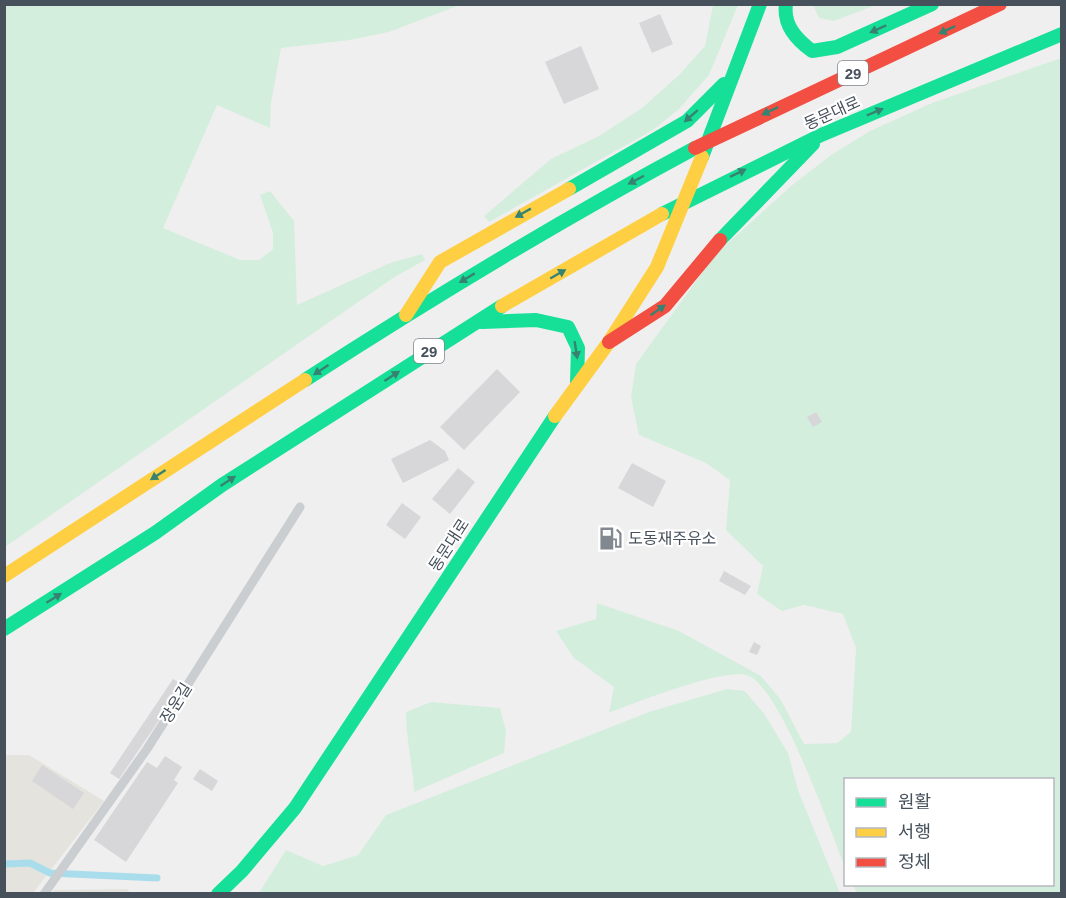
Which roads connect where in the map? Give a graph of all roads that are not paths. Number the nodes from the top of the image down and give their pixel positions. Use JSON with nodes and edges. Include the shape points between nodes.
{"nodes":[{"id":1,"x":760,"y":4,"type":"edge"},
{"id":2,"x":786,"y":4,"type":"edge"},
{"id":3,"x":932,"y":4,"type":"edge"},
{"id":4,"x":1000,"y":4,"type":"edge"},
{"id":5,"x":1062,"y":34,"type":"edge"},
{"id":6,"x":732,"y":74,"type":"junction"},
{"id":7,"x":821,"y":135,"type":"junction"},
{"id":8,"x":706,"y":142,"type":"junction"},
{"id":9,"x":686,"y":200,"type":"junction"},
{"id":10,"x":406,"y":315,"type":"junction"},
{"id":11,"x":473,"y":323,"type":"junction"},
{"id":12,"x":609,"y":342,"type":"junction"},
{"id":13,"x":577,"y":383,"type":"junction"},
{"id":14,"x":300,"y":507,"type":"dead end"},
{"id":15,"x":4,"y":576,"type":"edge"},
{"id":16,"x":4,"y":629,"type":"edge"},
{"id":17,"x":44,"y":894,"type":"edge"},
{"id":18,"x":218,"y":894,"type":"edge"}],
"edges":[{"from":1,"to":6,"type":"main road"},
{"from":3,"to":2,"type":"main road","one_way":true,"via":[[837,47],[812,51],[795,39],[784,14]]},
{"from":4,"to":8,"type":"main road","name":"동문대로","number":"29","one_way":true},
{"from":7,"to":5,"type":"main road","name":"동문대로","number":"29","one_way":true},
{"from":6,"to":8,"type":"main road"},
{"from":6,"to":10,"type":"main road","one_way":true,"via":[[687,121],[440,262]]},
{"from":9,"to":7,"type":"main road","name":"동문대로","number":"29","one_way":true},
{"from":12,"to":7,"type":"main road","one_way":true,"via":[[664,306],[716,244]]},
{"from":8,"to":9,"type":"main road","name":"동문대로"},
{"from":8,"to":10,"type":"main road","name":"동문대로","number":"29","one_way":true,"via":[[587,206]]},
{"from":11,"to":9,"type":"main road","name":"동문대로","number":"29","one_way":true},
{"from":9,"to":12,"type":"main road","name":"동문대로","via":[[657,267]]},
{"from":10,"to":15,"type":"main road","name":"동문대로","number":"29","one_way":true},
{"from":11,"to":13,"type":"main road","one_way":true,"via":[[526,319],[568,327],[578,348]]},
{"from":16,"to":11,"type":"main road","name":"동문대로","number":"29","one_way":true},
{"from":12,"to":13,"type":"main road","name":"동문대로"},
{"from":13,"to":18,"type":"main road","name":"동문대로","via":[[295,808]]},
{"from":14,"to":17,"type":"lane","name":"장운길","via":[[147,749]]}]}
